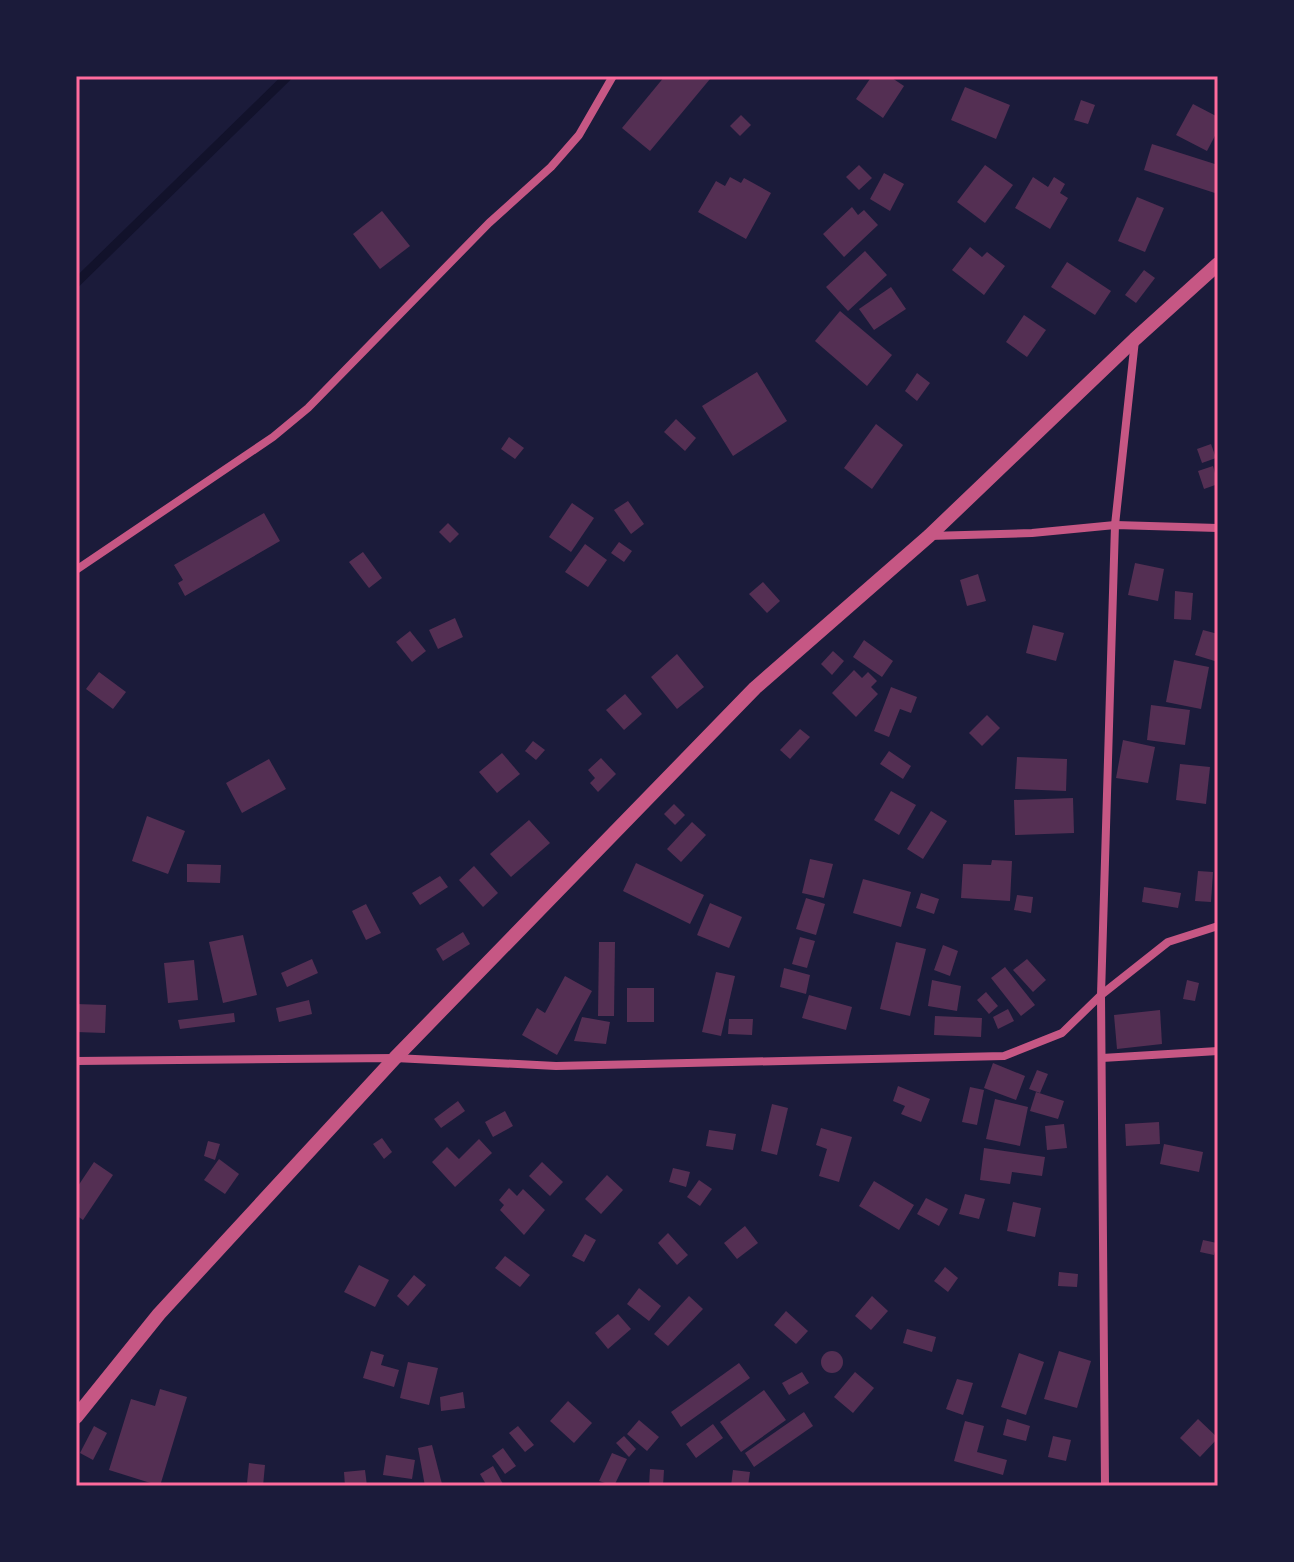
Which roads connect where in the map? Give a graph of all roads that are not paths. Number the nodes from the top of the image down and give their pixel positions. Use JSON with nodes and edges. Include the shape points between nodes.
{"nodes":[{"id":1,"x":613,"y":76,"type":"edge"},
{"id":2,"x":1218,"y":264,"type":"edge"},
{"id":3,"x":1135,"y":339,"type":"junction"},
{"id":4,"x":1115,"y":525,"type":"junction"},
{"id":5,"x":1218,"y":528,"type":"edge"},
{"id":6,"x":929,"y":536,"type":"junction"},
{"id":7,"x":76,"y":570,"type":"edge"},
{"id":8,"x":1218,"y":926,"type":"edge"},
{"id":9,"x":1101,"y":995,"type":"junction"},
{"id":10,"x":1218,"y":1051,"type":"edge"},
{"id":11,"x":395,"y":1058,"type":"junction"},
{"id":12,"x":1102,"y":1058,"type":"junction"},
{"id":13,"x":76,"y":1061,"type":"edge"},
{"id":14,"x":76,"y":1417,"type":"edge"},
{"id":15,"x":1105,"y":1486,"type":"edge"}],
"edges":[{"from":1,"to":7,"type":"street","via":[[579,135],[551,167],[308,408]]},
{"from":2,"to":3,"type":"street"},
{"from":3,"to":4,"type":"street"},
{"from":3,"to":6,"type":"street"},
{"from":4,"to":5,"type":"street"},
{"from":4,"to":6,"type":"street"},
{"from":4,"to":9,"type":"street"},
{"from":6,"to":11,"type":"street","via":[[755,688]]},
{"from":8,"to":9,"type":"street","via":[[1168,942]]},
{"from":9,"to":11,"type":"street","via":[[1062,1033],[1004,1056],[556,1066]]},
{"from":9,"to":12,"type":"street"},
{"from":10,"to":12,"type":"street"},
{"from":11,"to":13,"type":"street"},
{"from":11,"to":14,"type":"street","via":[[159,1314]]},
{"from":12,"to":15,"type":"street"}]}
